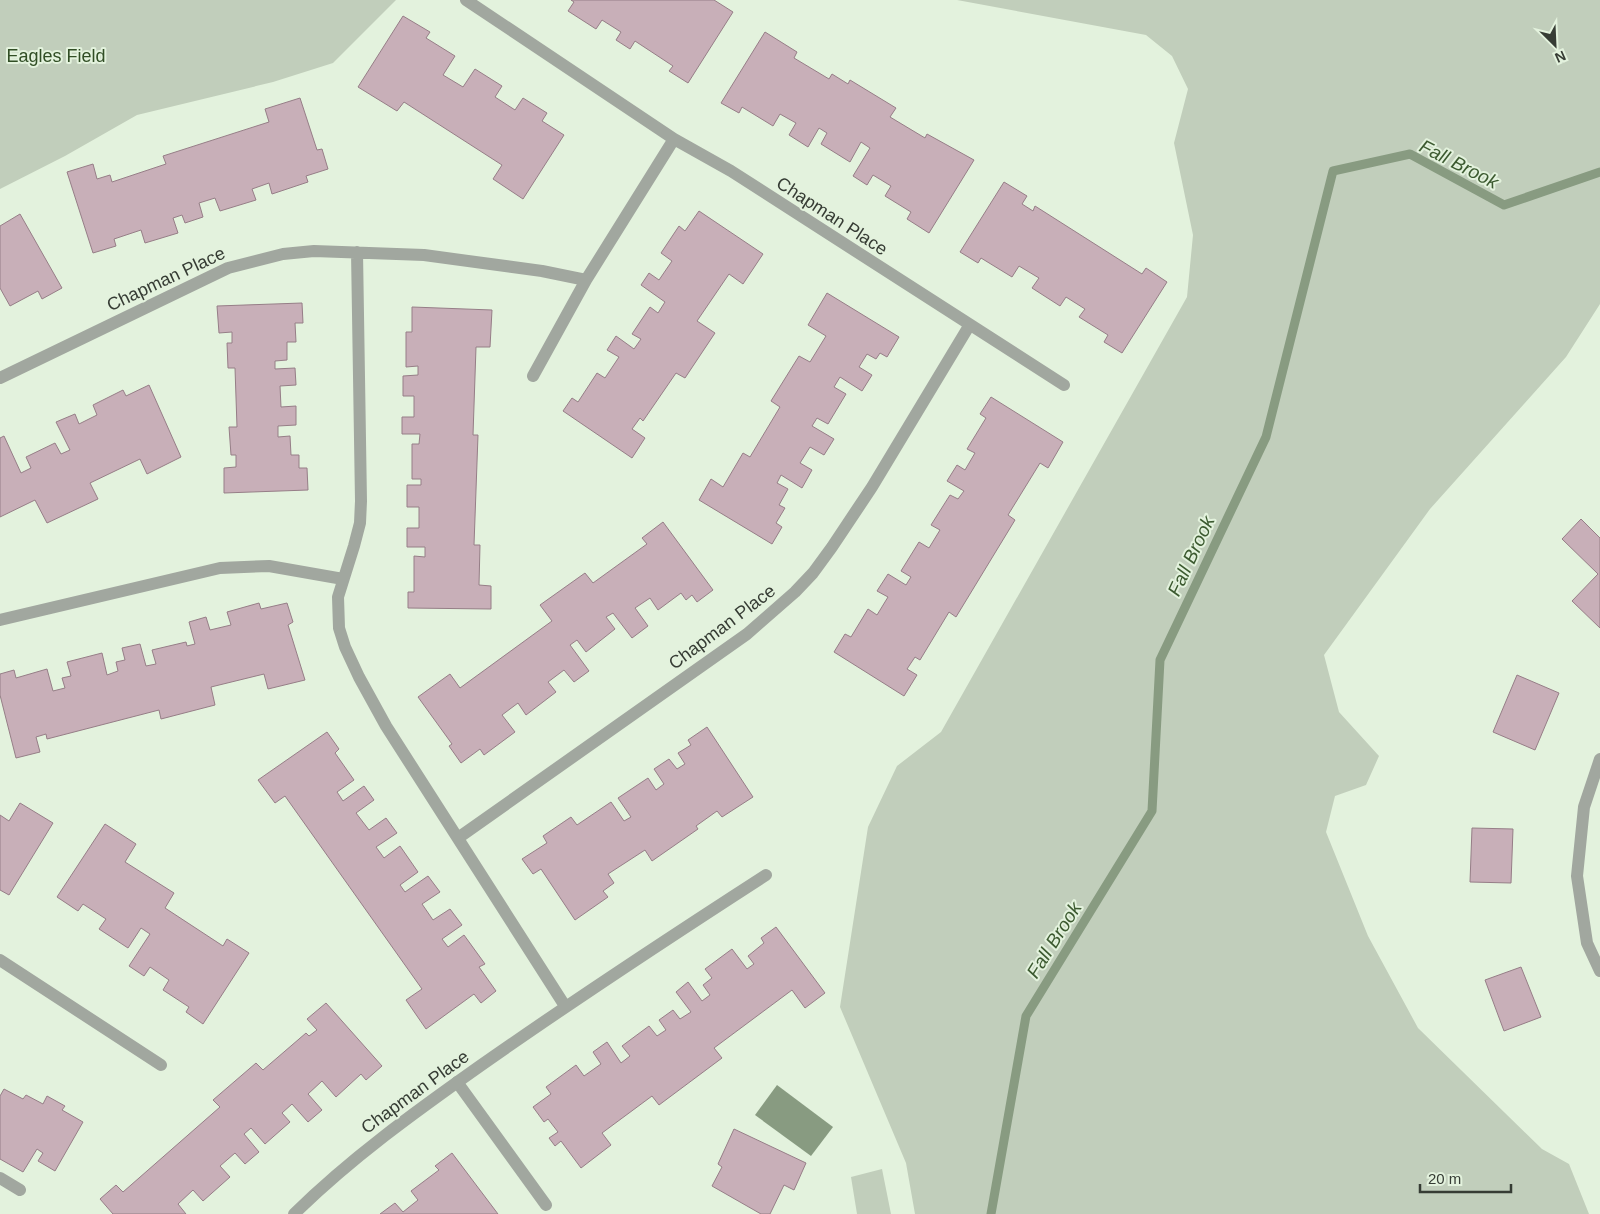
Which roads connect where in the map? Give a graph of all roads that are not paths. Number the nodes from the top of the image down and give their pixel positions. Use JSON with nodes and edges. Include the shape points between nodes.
{"nodes":[{"id":1,"x":466,"y":0,"type":"edge"},
{"id":2,"x":674,"y":140,"type":"junction"},
{"id":3,"x":357,"y":252,"type":"junction"},
{"id":4,"x":586,"y":280,"type":"junction"},
{"id":5,"x":969,"y":326,"type":"junction"},
{"id":6,"x":533,"y":376,"type":"dead end"},
{"id":7,"x":0,"y":378,"type":"edge"},
{"id":8,"x":1064,"y":385,"type":"dead end"},
{"id":9,"x":343,"y":579,"type":"junction"},
{"id":10,"x":0,"y":620,"type":"edge"},
{"id":11,"x":1600,"y":759,"type":"edge"},
{"id":12,"x":458,"y":838,"type":"junction"},
{"id":13,"x":766,"y":875,"type":"dead end"},
{"id":14,"x":0,"y":960,"type":"edge"},
{"id":15,"x":1600,"y":971,"type":"edge"},
{"id":16,"x":564,"y":1006,"type":"junction"},
{"id":17,"x":161,"y":1065,"type":"dead end"},
{"id":18,"x":457,"y":1082,"type":"junction"},
{"id":19,"x":0,"y":1178,"type":"edge"},
{"id":20,"x":20,"y":1190,"type":"dead end"},
{"id":21,"x":546,"y":1205,"type":"dead end"},
{"id":22,"x":294,"y":1214,"type":"edge"}],
"edges":[{"from":1,"to":2,"type":"street","name":"Chapman Place"},
{"from":2,"to":4,"type":"street"},
{"from":2,"to":5,"type":"street","name":"Chapman Place","via":[[731,171]]},
{"from":3,"to":4,"type":"street","name":"Chapman Place","via":[[482,262]]},
{"from":3,"to":7,"type":"street","name":"Chapman Place","via":[[283,254],[228,268]]},
{"from":3,"to":9,"type":"street","via":[[361,501],[360,523]]},
{"from":4,"to":6,"type":"street"},
{"from":5,"to":8,"type":"street","name":"Chapman Place"},
{"from":5,"to":12,"type":"street","name":"Chapman Place","via":[[872,487],[827,554],[795,592],[747,634]]},
{"from":9,"to":10,"type":"street","via":[[269,566],[230,567]]},
{"from":9,"to":12,"type":"street","via":[[337,612],[345,647],[386,726]]},
{"from":11,"to":15,"type":"street","via":[[1584,807],[1577,876],[1586,943]]},
{"from":12,"to":16,"type":"street"},
{"from":13,"to":16,"type":"street","name":"Chapman Place"},
{"from":14,"to":17,"type":"street"},
{"from":16,"to":18,"type":"street","name":"Chapman Place"},
{"from":18,"to":21,"type":"street"},
{"from":18,"to":22,"type":"street","name":"Chapman Place","via":[[342,1169]]},
{"from":19,"to":20,"type":"street"}]}
